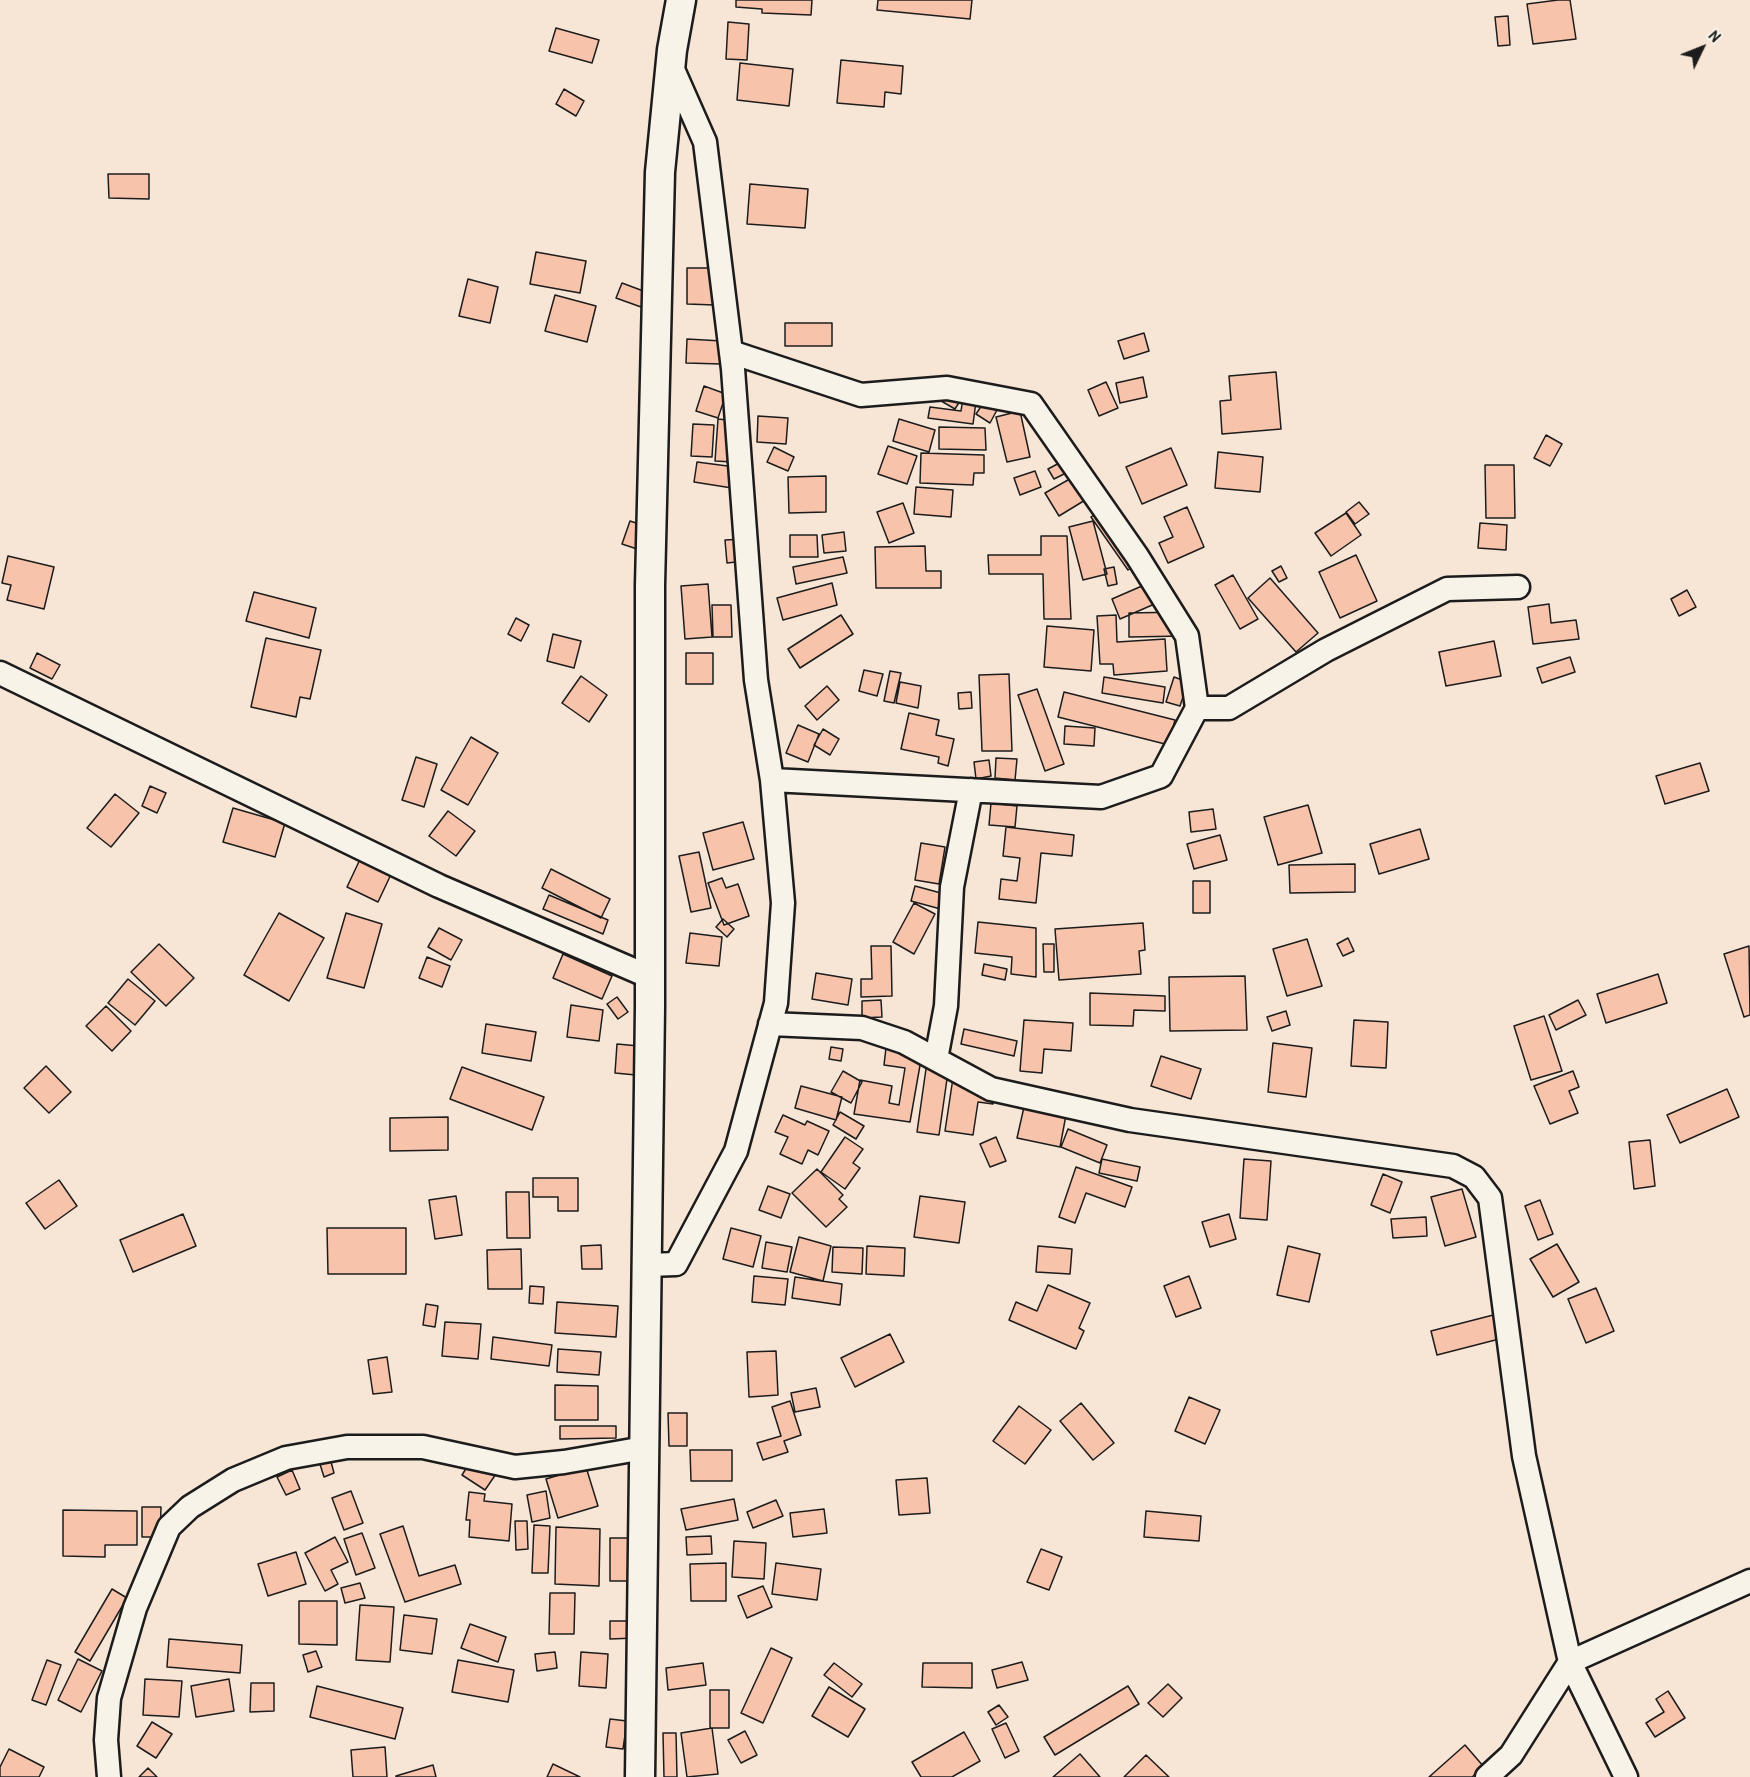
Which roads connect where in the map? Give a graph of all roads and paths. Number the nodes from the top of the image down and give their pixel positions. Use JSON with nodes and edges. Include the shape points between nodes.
{"nodes":[{"id":1,"x":681,"y":0,"type":"edge"},
{"id":2,"x":671,"y":65,"type":"junction"},
{"id":3,"x":731,"y":352,"type":"junction"},
{"id":4,"x":1518,"y":587,"type":"dead end"},
{"id":5,"x":0,"y":673,"type":"edge"},
{"id":6,"x":1197,"y":708,"type":"junction"},
{"id":7,"x":772,"y":780,"type":"junction"},
{"id":8,"x":971,"y":790,"type":"junction"},
{"id":9,"x":650,"y":977,"type":"junction"},
{"id":10,"x":770,"y":1024,"type":"junction"},
{"id":11,"x":936,"y":1059,"type":"junction"},
{"id":12,"x":646,"y":1265,"type":"junction"},
{"id":13,"x":644,"y":1449,"type":"junction"},
{"id":14,"x":1750,"y":1581,"type":"edge"},
{"id":15,"x":1570,"y":1662,"type":"junction"},
{"id":16,"x":109,"y":1777,"type":"edge"},
{"id":17,"x":640,"y":1777,"type":"edge"},
{"id":18,"x":1487,"y":1777,"type":"edge"},
{"id":19,"x":1626,"y":1777,"type":"edge"}],
"edges":[{"from":1,"to":2,"type":"street"},
{"from":2,"to":3,"type":"street","via":[[705,142]]},
{"from":2,"to":9,"type":"street","via":[[660,172],[650,574]]},
{"from":3,"to":6,"type":"street","via":[[861,395],[947,388],[1031,405],[1137,556],[1187,636]]},
{"from":3,"to":7,"type":"street","via":[[756,680]]},
{"from":4,"to":6,"type":"street","via":[[1447,588],[1326,650],[1229,708]]},
{"from":5,"to":9,"type":"street","via":[[439,886]]},
{"from":6,"to":8,"type":"street","via":[[1161,777],[1101,797]]},
{"from":7,"to":8,"type":"street"},
{"from":7,"to":10,"type":"street","via":[[783,903],[776,1003]]},
{"from":8,"to":11,"type":"street","via":[[952,887],[946,1006]]},
{"from":9,"to":12,"type":"street"},
{"from":10,"to":11,"type":"street","via":[[862,1028],[904,1042]]},
{"from":10,"to":12,"type":"street","via":[[735,1151],[676,1264]]},
{"from":11,"to":15,"type":"street","via":[[991,1089],[1130,1120],[1453,1166],[1474,1177],[1490,1198],[1524,1456]]},
{"from":12,"to":13,"type":"street"},
{"from":13,"to":16,"type":"street","via":[[515,1467],[423,1447],[347,1447],[286,1458],[232,1480],[190,1507],[169,1527],[135,1608],[109,1698]]},
{"from":13,"to":17,"type":"street"},
{"from":14,"to":15,"type":"street"},
{"from":15,"to":18,"type":"street","via":[[1511,1755]]},
{"from":15,"to":19,"type":"street"}]}
